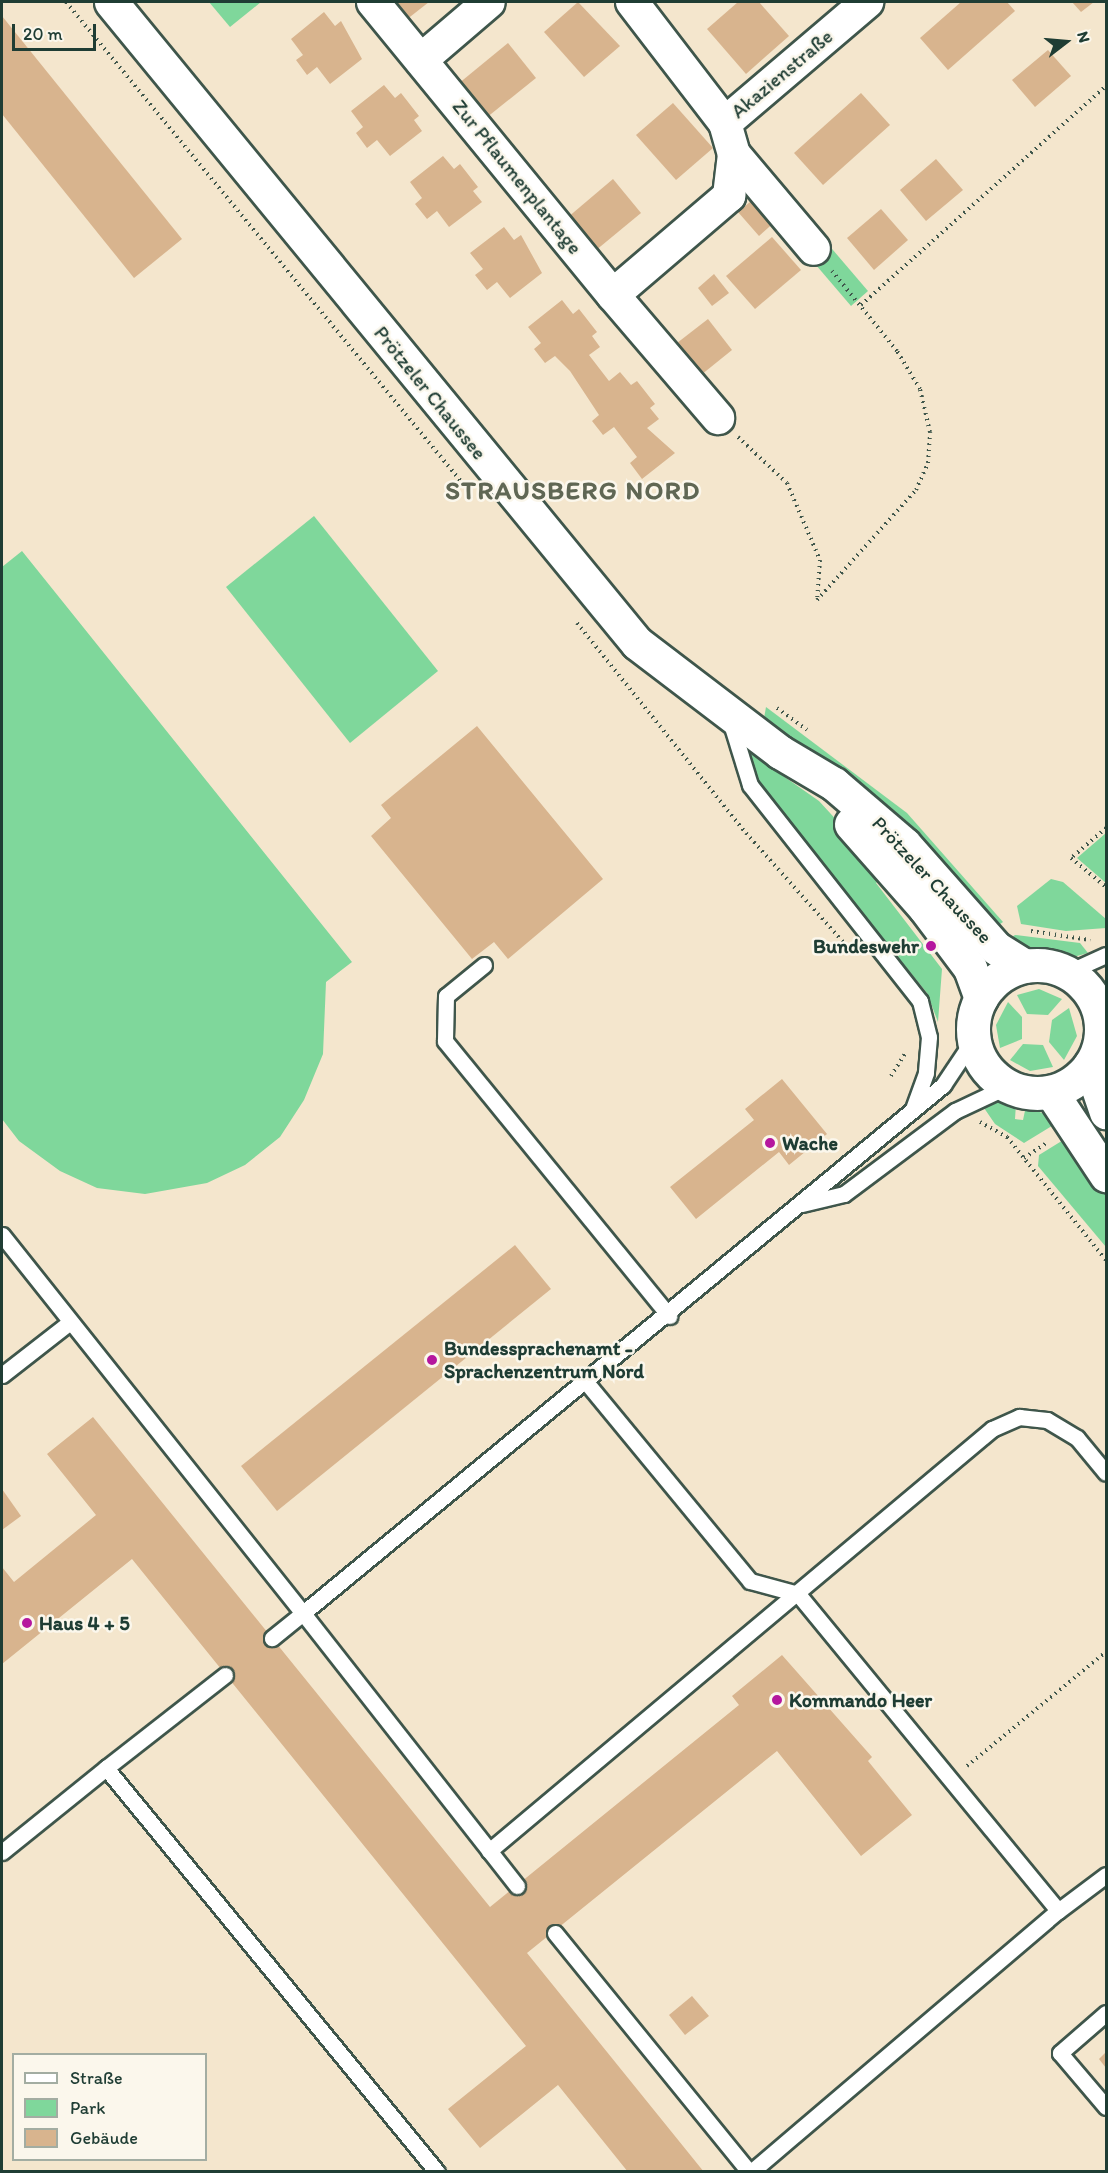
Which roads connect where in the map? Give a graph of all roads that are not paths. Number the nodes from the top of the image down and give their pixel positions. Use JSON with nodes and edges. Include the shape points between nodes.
{"nodes":[{"id":1,"x":111,"y":2,"type":"edge"},
{"id":2,"x":373,"y":2,"type":"edge"},
{"id":3,"x":489,"y":2,"type":"edge"},
{"id":4,"x":632,"y":2,"type":"edge"},
{"id":5,"x":867,"y":2,"type":"edge"},
{"id":6,"x":421,"y":60,"type":"junction"},
{"id":7,"x":725,"y":123,"type":"junction"},
{"id":8,"x":734,"y":154,"type":"junction"},
{"id":9,"x":814,"y":249,"type":"dead end"},
{"id":10,"x":613,"y":294,"type":"junction"},
{"id":11,"x":718,"y":418,"type":"road end"},
{"id":12,"x":728,"y":714,"type":"junction"},
{"id":13,"x":780,"y":752,"type":"junction"},
{"id":14,"x":1105,"y":956,"type":"edge"},
{"id":15,"x":484,"y":965,"type":"dead end"},
{"id":16,"x":1025,"y":966,"type":"junction"},
{"id":17,"x":1066,"y":973,"type":"junction"},
{"id":18,"x":981,"y":999,"type":"junction"},
{"id":19,"x":1102,"y":1004,"type":"edge"},
{"id":20,"x":974,"y":1040,"type":"junction"},
{"id":21,"x":1090,"y":1065,"type":"junction"},
{"id":22,"x":1005,"y":1087,"type":"junction"},
{"id":23,"x":1051,"y":1092,"type":"junction"},
{"id":24,"x":913,"y":1108,"type":"junction"},
{"id":25,"x":1107,"y":1112,"type":"edge"},
{"id":26,"x":1107,"y":1175,"type":"edge"},
{"id":27,"x":799,"y":1205,"type":"junction"},
{"id":28,"x":2,"y":1235,"type":"edge"},
{"id":29,"x":669,"y":1316,"type":"junction"},
{"id":30,"x":70,"y":1322,"type":"junction"},
{"id":31,"x":2,"y":1375,"type":"edge"},
{"id":32,"x":586,"y":1382,"type":"junction"},
{"id":33,"x":1107,"y":1473,"type":"edge"},
{"id":34,"x":798,"y":1594,"type":"junction"},
{"id":35,"x":303,"y":1613,"type":"junction"},
{"id":36,"x":272,"y":1638,"type":"dead end"},
{"id":37,"x":225,"y":1675,"type":"dead end"},
{"id":38,"x":106,"y":1768,"type":"junction"},
{"id":39,"x":489,"y":1851,"type":"junction"},
{"id":40,"x":2,"y":1852,"type":"edge"},
{"id":41,"x":1107,"y":1875,"type":"edge"},
{"id":42,"x":517,"y":1886,"type":"dead end"},
{"id":43,"x":1058,"y":1911,"type":"junction"},
{"id":44,"x":555,"y":1933,"type":"dead end"},
{"id":45,"x":1107,"y":2013,"type":"edge"},
{"id":46,"x":1107,"y":2108,"type":"edge"},
{"id":47,"x":437,"y":2172,"type":"edge"},
{"id":48,"x":750,"y":2172,"type":"edge"}],
"edges":[{"from":1,"to":12,"type":"main road","name":"Prötzeler Chaussee","via":[[637,643]]},
{"from":2,"to":6,"type":"street","name":"Zur Pflaumenplantage"},
{"from":3,"to":6,"type":"street"},
{"from":4,"to":7,"type":"street","name":"Akazienstraße"},
{"from":5,"to":7,"type":"street","name":"Akazienstraße"},
{"from":6,"to":10,"type":"street","name":"Zur Pflaumenplantage"},
{"from":7,"to":8,"type":"street","name":"Akazienstraße"},
{"from":8,"to":9,"type":"street","name":"Akazienstraße"},
{"from":8,"to":10,"type":"street","via":[[729,196]]},
{"from":10,"to":11,"type":"street","name":"Zur Pflaumenplantage"},
{"from":12,"to":13,"type":"main road","name":"Prötzeler Chaussee"},
{"from":12,"to":24,"type":"lane","via":[[750,785],[920,1001],[928,1050]]},
{"from":13,"to":16,"type":"main road","name":"Prötzeler Chaussee","via":[[834,784],[904,843],[989,941]]},
{"from":13,"to":18,"type":"main road","name":"Prötzeler Chaussee","via":[[918,899],[970,968]]},
{"from":14,"to":17,"type":"lane"},
{"from":15,"to":29,"type":"lane","via":[[446,996],[445,1041]]},
{"from":16,"to":17,"type":"main road","name":"Prötzeler Chaussee"},
{"from":16,"to":18,"type":"main road","via":[[997,978]]},
{"from":17,"to":19,"type":"main road"},
{"from":18,"to":20,"type":"main road","name":"Prötzeler Chaussee"},
{"from":19,"to":21,"type":"main road","via":[[1100,1038]]},
{"from":20,"to":22,"type":"main road","via":[[984,1067]]},
{"from":20,"to":24,"type":"lane","via":[[956,1072]]},
{"from":21,"to":23,"type":"main road","via":[[1069,1085]]},
{"from":21,"to":25,"type":"main road"},
{"from":22,"to":23,"type":"main road"},
{"from":22,"to":27,"type":"lane","via":[[955,1111],[844,1194]]},
{"from":23,"to":26,"type":"main road"},
{"from":24,"to":27,"type":"lane"},
{"from":27,"to":29,"type":"lane"},
{"from":28,"to":30,"type":"lane"},
{"from":29,"to":32,"type":"lane"},
{"from":30,"to":31,"type":"lane"},
{"from":30,"to":35,"type":"lane"},
{"from":32,"to":34,"type":"lane","via":[[750,1581]]},
{"from":32,"to":35,"type":"lane"},
{"from":33,"to":34,"type":"lane","via":[[1077,1438],[1047,1420],[1019,1417],[992,1429]]},
{"from":34,"to":39,"type":"lane"},
{"from":34,"to":43,"type":"lane"},
{"from":35,"to":36,"type":"lane"},
{"from":35,"to":39,"type":"lane"},
{"from":37,"to":38,"type":"lane"},
{"from":38,"to":40,"type":"lane"},
{"from":38,"to":47,"type":"lane"},
{"from":39,"to":42,"type":"lane"},
{"from":41,"to":43,"type":"lane"},
{"from":43,"to":48,"type":"lane"},
{"from":44,"to":48,"type":"lane"},
{"from":45,"to":46,"type":"lane","via":[[1060,2053]]}]}
